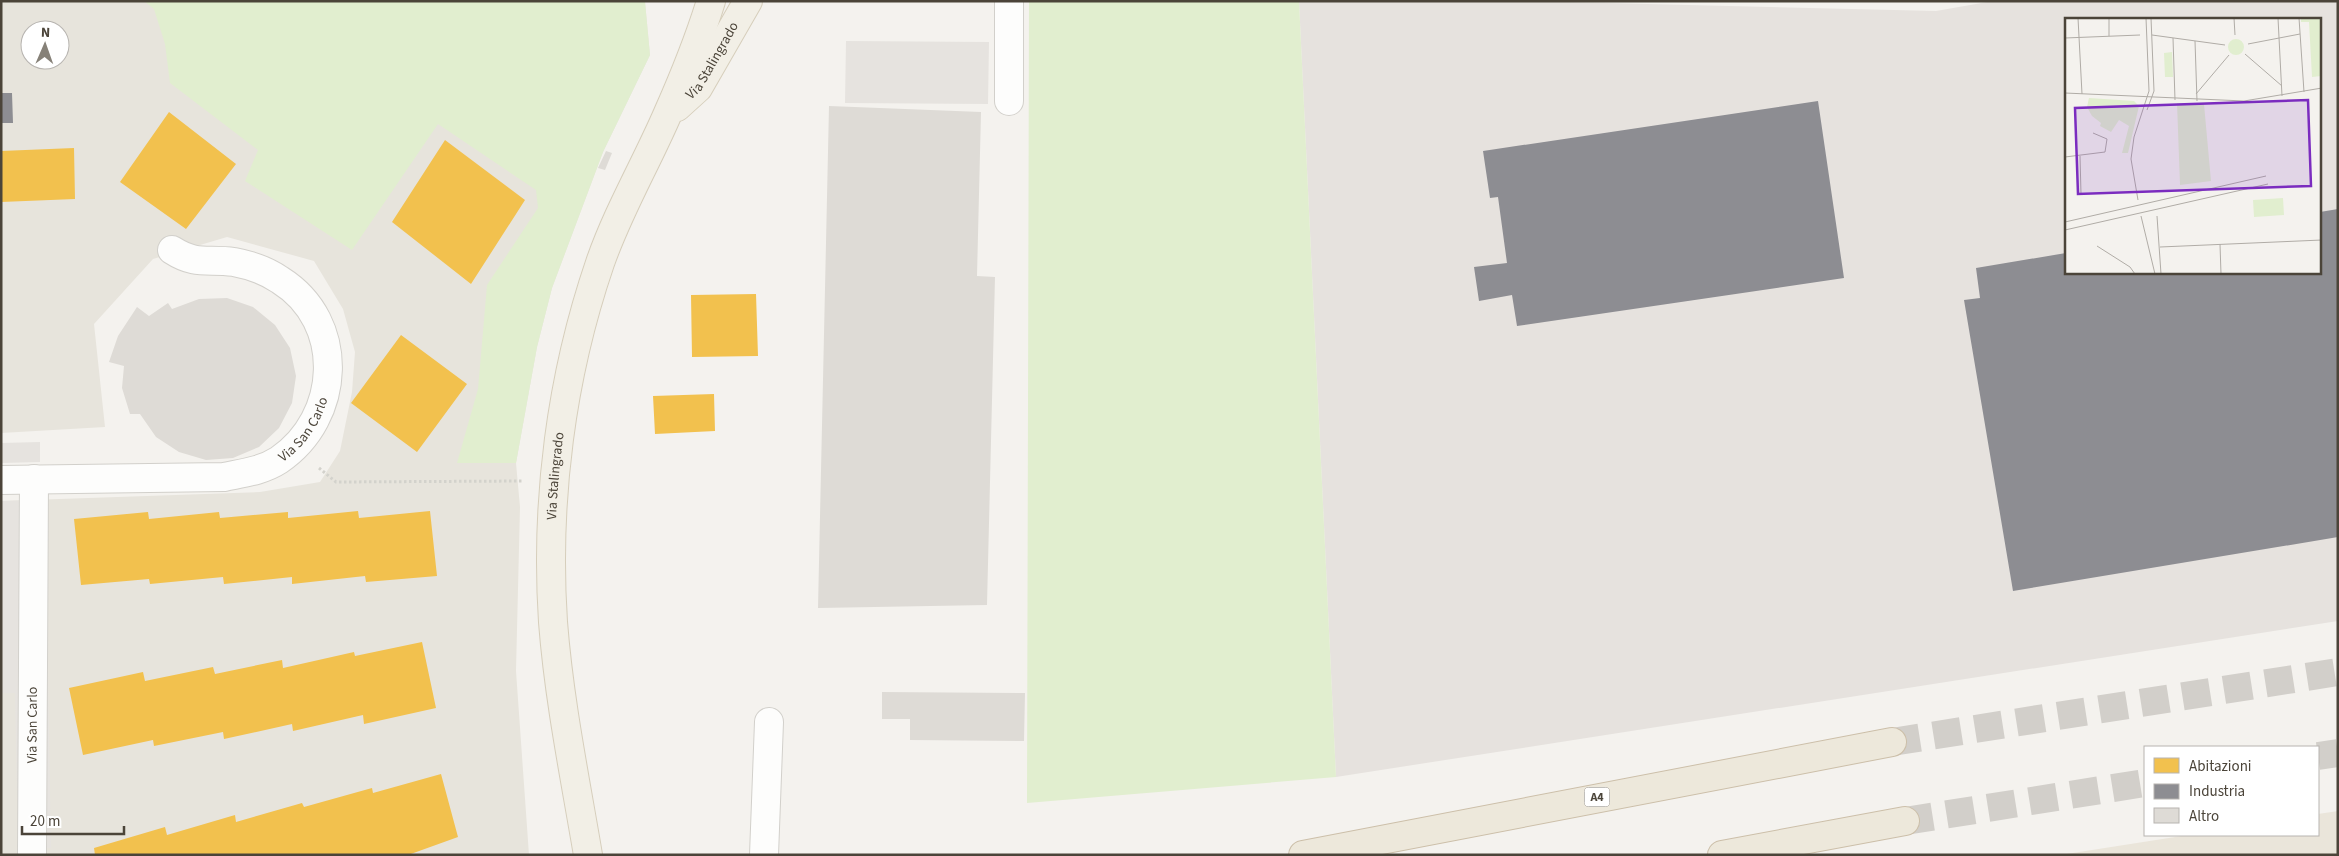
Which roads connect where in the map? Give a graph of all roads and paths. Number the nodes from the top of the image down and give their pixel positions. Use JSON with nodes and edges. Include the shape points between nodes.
{"nodes":[{"id":1,"x":710,"y":1,"type":"edge"},
{"id":2,"x":748,"y":1,"type":"edge"},
{"id":3,"x":1010,"y":1,"type":"edge"},
{"id":4,"x":1009,"y":101,"type":"dead end"},
{"id":5,"x":668,"y":114,"type":"junction"},
{"id":6,"x":172,"y":250,"type":"dead end"},
{"id":7,"x":294,"y":448,"type":"junction"},
{"id":8,"x":34,"y":479,"type":"junction"},
{"id":9,"x":1,"y":480,"type":"edge"},
{"id":10,"x":523,"y":481,"type":"dead end"},
{"id":11,"x":769,"y":722,"type":"dead end"},
{"id":12,"x":1892,"y":742,"type":"tunnel mouth"},
{"id":13,"x":1905,"y":821,"type":"tunnel mouth"},
{"id":14,"x":32,"y":853,"type":"dead end"},
{"id":15,"x":588,"y":855,"type":"edge"},
{"id":16,"x":764,"y":855,"type":"edge"},
{"id":17,"x":1303,"y":855,"type":"edge"},
{"id":18,"x":1722,"y":855,"type":"edge"}],
"edges":[{"from":1,"to":5,"type":"main road","name":"Via Stalingrado","via":[[701,34]]},
{"from":2,"to":5,"type":"main road","name":"Via Stalingrado","via":[[698,88]]},
{"from":3,"to":4,"type":"street"},
{"from":5,"to":15,"type":"main road","name":"Via Stalingrado","via":[[630,191],[601,261],[577,343],[558,445],[551,521],[553,621],[562,701]]},
{"from":6,"to":7,"type":"street","name":"Via San Carlo","via":[[197,262],[235,262],[262,270],[296,292],[317,320],[326,344],[327,388],[310,430]]},
{"from":7,"to":8,"type":"street","name":"Via San Carlo","via":[[259,470],[224,477]]},
{"from":7,"to":10,"type":"path","via":[[336,482]]},
{"from":8,"to":9,"type":"street","name":"Via San Carlo"},
{"from":8,"to":14,"type":"street","name":"Via San Carlo"},
{"from":11,"to":16,"type":"street"},
{"from":12,"to":17,"type":"highway","number":"A4"},
{"from":13,"to":18,"type":"highway"}]}
